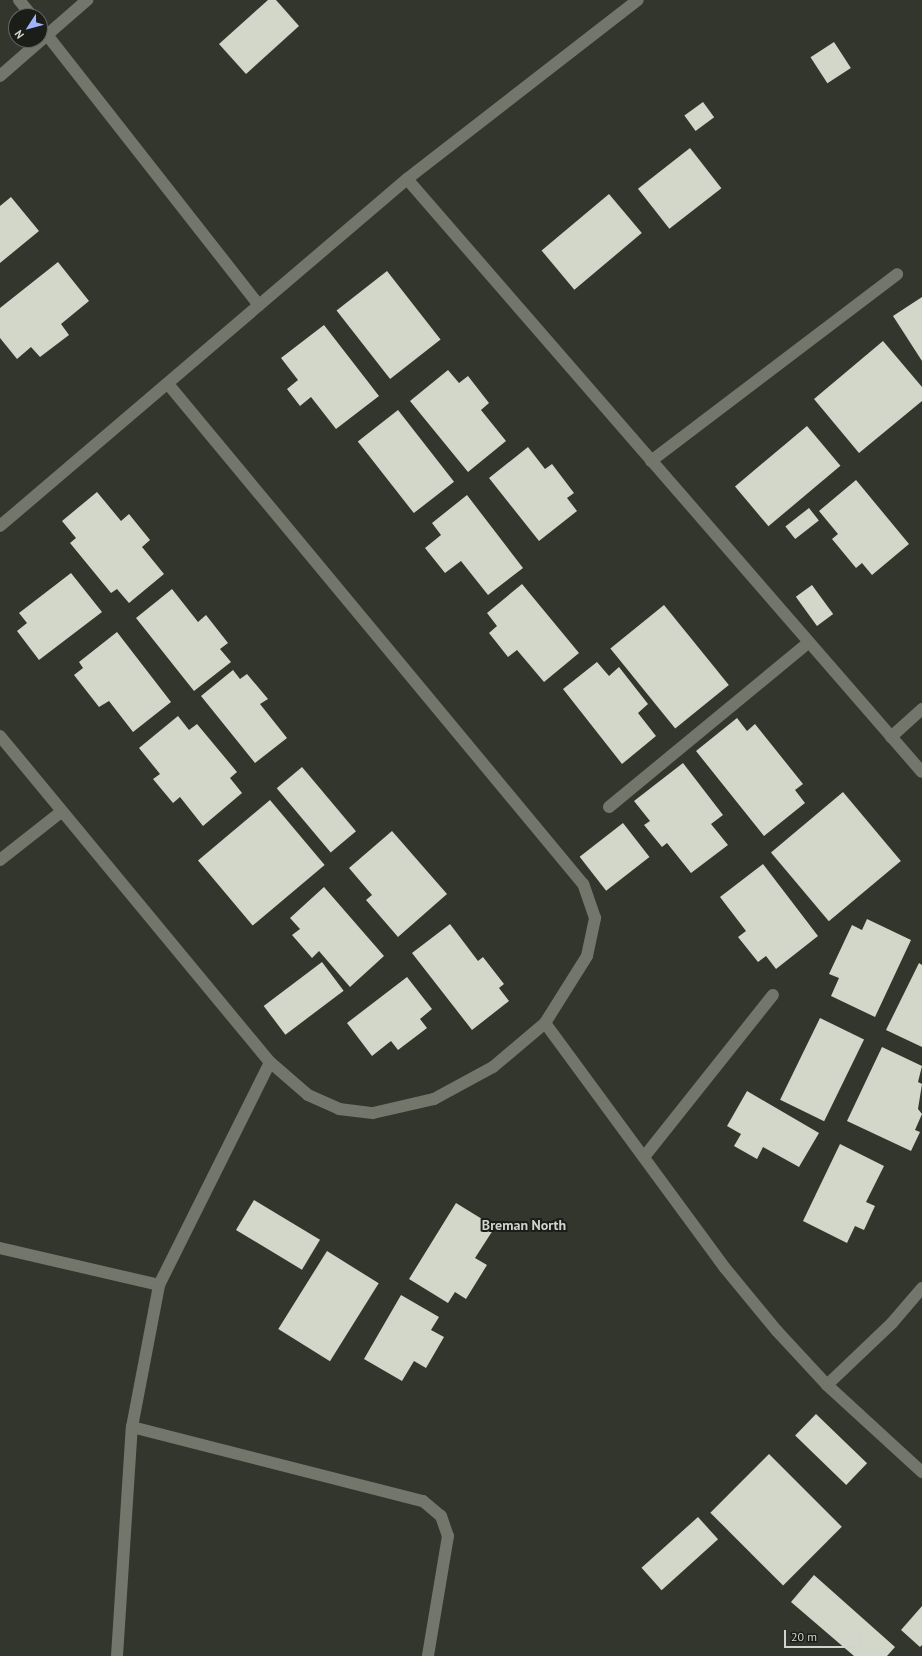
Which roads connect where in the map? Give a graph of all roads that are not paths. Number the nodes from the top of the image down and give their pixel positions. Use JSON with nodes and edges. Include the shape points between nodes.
{"nodes":[{"id":1,"x":19,"y":0,"type":"edge"},
{"id":2,"x":87,"y":0,"type":"edge"},
{"id":3,"x":638,"y":0,"type":"edge"},
{"id":4,"x":26,"y":8,"type":"edge"},
{"id":5,"x":48,"y":27,"type":"edge"},
{"id":6,"x":48,"y":35,"type":"edge"},
{"id":7,"x":27,"y":48,"type":"edge"},
{"id":8,"x":0,"y":76,"type":"edge"},
{"id":9,"x":408,"y":179,"type":"junction"},
{"id":10,"x":897,"y":274,"type":"dead end"},
{"id":11,"x":259,"y":305,"type":"junction"},
{"id":12,"x":168,"y":384,"type":"junction"},
{"id":13,"x":651,"y":460,"type":"junction"},
{"id":14,"x":0,"y":526,"type":"edge"},
{"id":15,"x":808,"y":642,"type":"junction"},
{"id":16,"x":922,"y":709,"type":"edge"},
{"id":17,"x":0,"y":736,"type":"edge"},
{"id":18,"x":891,"y":737,"type":"junction"},
{"id":19,"x":922,"y":772,"type":"edge"},
{"id":20,"x":609,"y":807,"type":"dead end"},
{"id":21,"x":61,"y":812,"type":"junction"},
{"id":22,"x":0,"y":860,"type":"edge"},
{"id":23,"x":773,"y":995,"type":"dead end"},
{"id":24,"x":545,"y":1023,"type":"junction"},
{"id":25,"x":270,"y":1062,"type":"junction"},
{"id":26,"x":644,"y":1157,"type":"junction"},
{"id":27,"x":0,"y":1248,"type":"edge"},
{"id":28,"x":159,"y":1285,"type":"junction"},
{"id":29,"x":922,"y":1288,"type":"edge"},
{"id":30,"x":827,"y":1385,"type":"junction"},
{"id":31,"x":132,"y":1427,"type":"junction"},
{"id":32,"x":922,"y":1472,"type":"edge"},
{"id":33,"x":117,"y":1656,"type":"edge"},
{"id":34,"x":428,"y":1656,"type":"edge"}],
"edges":[{"from":1,"to":4,"type":"street"},
{"from":2,"to":5,"type":"street"},
{"from":3,"to":9,"type":"street"},
{"from":6,"to":11,"type":"street"},
{"from":7,"to":8,"type":"street"},
{"from":9,"to":11,"type":"street"},
{"from":9,"to":13,"type":"street"},
{"from":10,"to":13,"type":"street"},
{"from":11,"to":12,"type":"street"},
{"from":12,"to":14,"type":"street"},
{"from":12,"to":24,"type":"street","via":[[583,884],[595,918],[587,956]]},
{"from":13,"to":15,"type":"street"},
{"from":15,"to":18,"type":"street"},
{"from":15,"to":20,"type":"street"},
{"from":16,"to":18,"type":"street"},
{"from":17,"to":21,"type":"street"},
{"from":18,"to":19,"type":"street"},
{"from":21,"to":22,"type":"street"},
{"from":21,"to":25,"type":"street"},
{"from":23,"to":26,"type":"street"},
{"from":24,"to":25,"type":"street","via":[[493,1067],[434,1099],[373,1113],[339,1109],[308,1095]]},
{"from":24,"to":26,"type":"street"},
{"from":25,"to":28,"type":"street"},
{"from":26,"to":30,"type":"street","via":[[725,1268]]},
{"from":27,"to":28,"type":"street"},
{"from":28,"to":31,"type":"street"},
{"from":29,"to":30,"type":"street","via":[[892,1323]]},
{"from":30,"to":32,"type":"street"},
{"from":31,"to":33,"type":"street"},
{"from":31,"to":34,"type":"street","via":[[423,1501],[441,1516],[448,1536]]}]}
